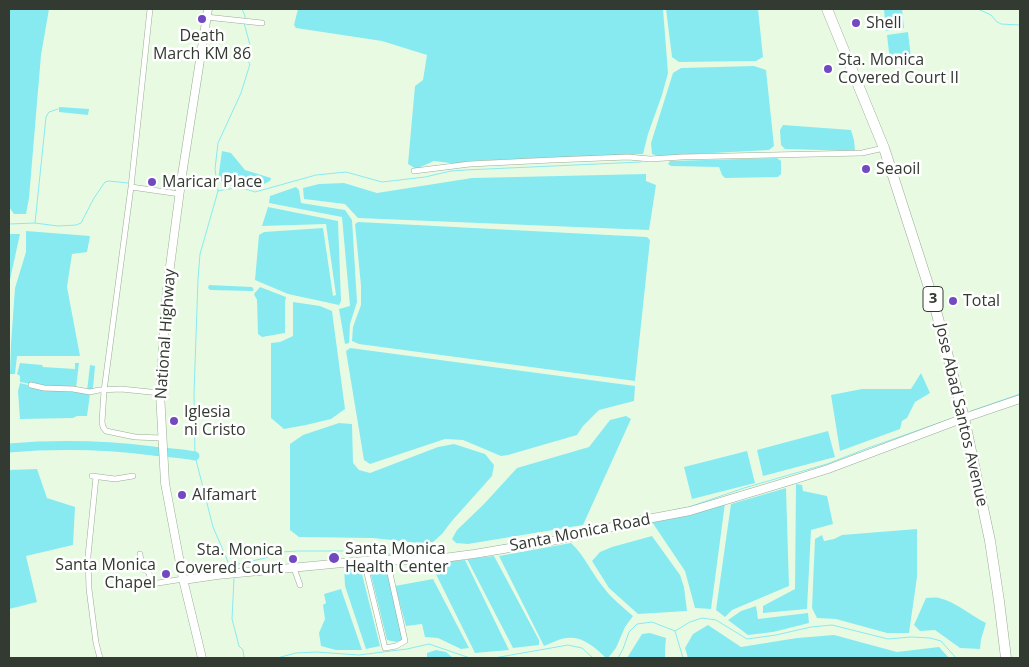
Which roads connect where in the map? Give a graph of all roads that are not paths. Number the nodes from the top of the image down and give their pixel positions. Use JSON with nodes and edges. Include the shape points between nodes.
{"nodes":[{"id":1,"x":150,"y":9,"type":"edge"},
{"id":2,"x":827,"y":9,"type":"edge"},
{"id":3,"x":207,"y":13,"type":"edge"},
{"id":4,"x":262,"y":23,"type":"dead end"},
{"id":5,"x":884,"y":148,"type":"junction"},
{"id":6,"x":414,"y":171,"type":"dead end"},
{"id":7,"x":131,"y":187,"type":"junction"},
{"id":8,"x":180,"y":194,"type":"junction"},
{"id":9,"x":31,"y":385,"type":"dead end"},
{"id":10,"x":104,"y":389,"type":"junction"},
{"id":11,"x":160,"y":393,"type":"junction"},
{"id":12,"x":1020,"y":399,"type":"edge"},
{"id":13,"x":964,"y":418,"type":"junction"},
{"id":14,"x":162,"y":438,"type":"junction"},
{"id":15,"x":133,"y":476,"type":"dead end"},
{"id":16,"x":140,"y":554,"type":"dead end"},
{"id":17,"x":387,"y":560,"type":"junction"},
{"id":18,"x":364,"y":561,"type":"junction"},
{"id":19,"x":294,"y":568,"type":"junction"},
{"id":20,"x":183,"y":580,"type":"junction"},
{"id":21,"x":300,"y":585,"type":"dead end"},
{"id":22,"x":100,"y":658,"type":"edge"},
{"id":23,"x":202,"y":658,"type":"edge"},
{"id":24,"x":1006,"y":658,"type":"edge"}],
"edges":[{"from":1,"to":7,"type":"street"},
{"from":2,"to":5,"type":"highway","name":"Jose Abad Santos Avenue","number":"3"},
{"from":3,"to":4,"type":"street"},
{"from":3,"to":8,"type":"street","name":"National Highway"},
{"from":5,"to":6,"type":"street","via":[[862,153],[650,160],[619,157],[470,164]]},
{"from":5,"to":13,"type":"highway","name":"Jose Abad Santos Avenue","number":"3","via":[[934,303]]},
{"from":7,"to":8,"type":"street"},
{"from":7,"to":10,"type":"street"},
{"from":8,"to":11,"type":"street","name":"National Highway","via":[[167,289]]},
{"from":9,"to":10,"type":"street","via":[[90,392]]},
{"from":10,"to":11,"type":"street"},
{"from":10,"to":14,"type":"street","via":[[102,422],[106,431]]},
{"from":11,"to":14,"type":"street","name":"National Highway"},
{"from":12,"to":13,"type":"street","name":"Santa Monica Road"},
{"from":13,"to":17,"type":"street","name":"Santa Monica Road","via":[[828,469],[690,511],[474,554],[428,560]]},
{"from":13,"to":24,"type":"highway","name":"Jose Abad Santos Avenue","number":"3","via":[[990,540]]},
{"from":14,"to":20,"type":"street","name":"National Highway","via":[[164,474]]},
{"from":15,"to":22,"type":"street","via":[[94,476],[89,589]]},
{"from":16,"to":20,"type":"street","via":[[142,569],[149,572],[152,584]]},
{"from":17,"to":18,"type":"street","name":"Santa Monica Road"},
{"from":17,"to":18,"type":"street","via":[[405,641],[385,648]]},
{"from":18,"to":19,"type":"street","name":"Santa Monica Road"},
{"from":19,"to":20,"type":"street","name":"Santa Monica Road"},
{"from":19,"to":21,"type":"street"},
{"from":20,"to":23,"type":"street","name":"National Highway"}]}
